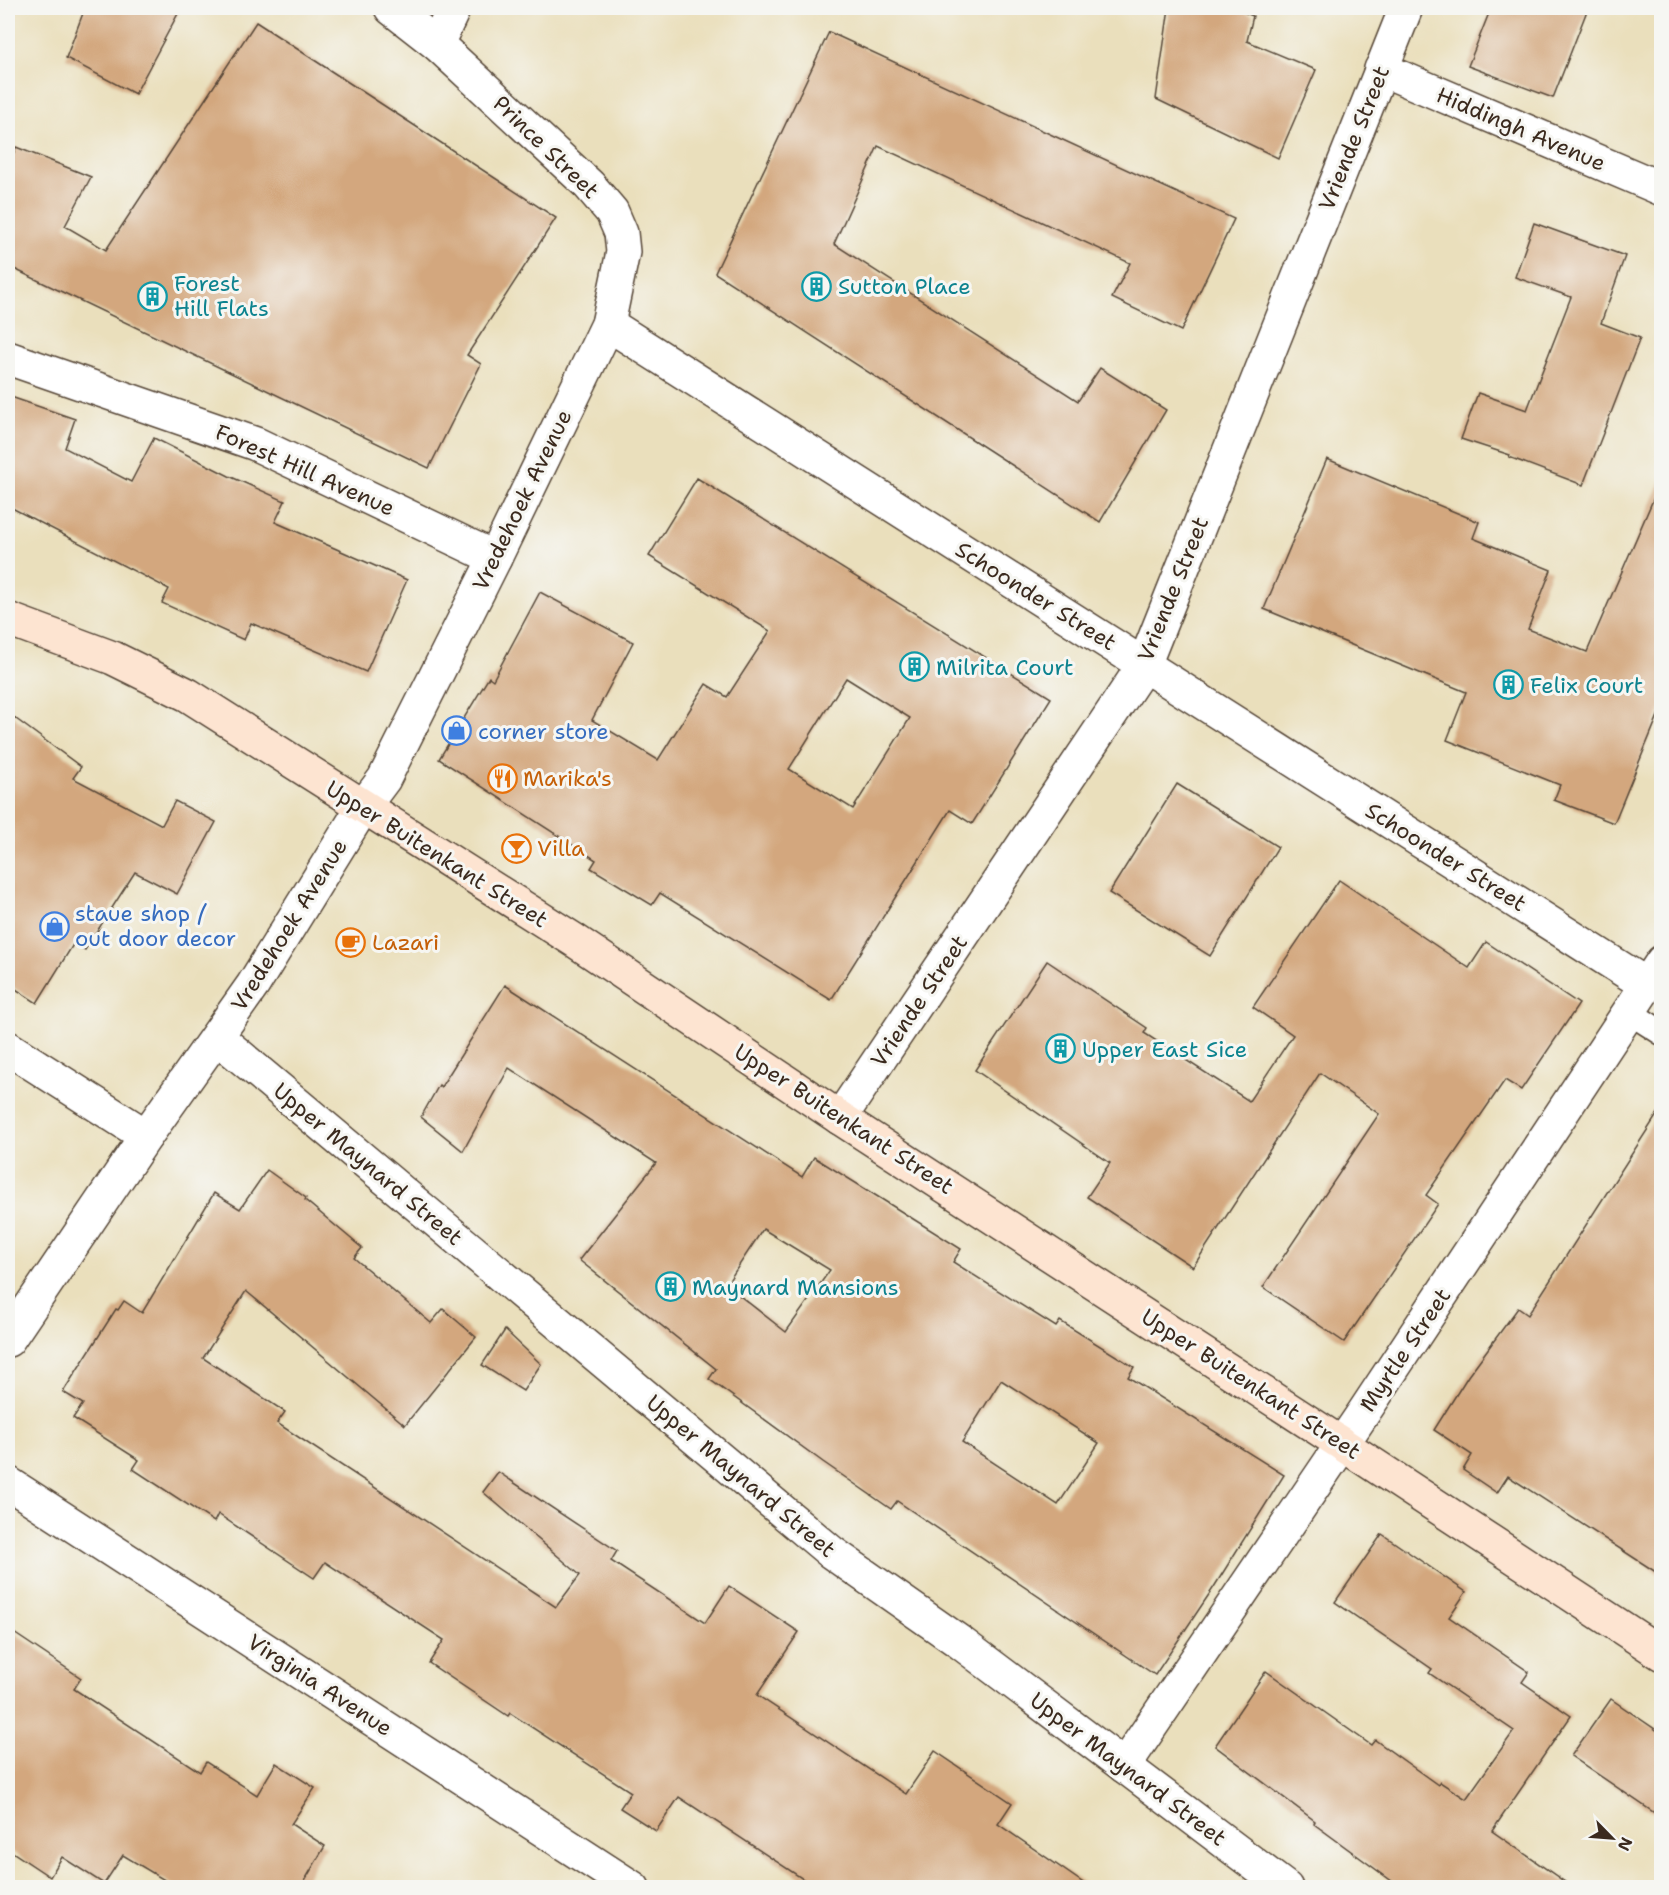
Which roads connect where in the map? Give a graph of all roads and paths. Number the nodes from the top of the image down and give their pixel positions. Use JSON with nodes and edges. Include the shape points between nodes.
{"nodes":[{"id":1,"x":391,"y":8,"type":"edge"},
{"id":2,"x":454,"y":8,"type":"edge"},
{"id":3,"x":1406,"y":8,"type":"edge"},
{"id":4,"x":437,"y":44,"type":"junction"},
{"id":5,"x":1382,"y":69,"type":"junction"},
{"id":6,"x":1662,"y":189,"type":"edge"},
{"id":7,"x":608,"y":324,"type":"junction"},
{"id":8,"x":8,"y":358,"type":"edge"},
{"id":9,"x":495,"y":558,"type":"junction"},
{"id":10,"x":8,"y":619,"type":"edge"},
{"id":11,"x":1144,"y":665,"type":"junction"},
{"id":12,"x":363,"y":807,"type":"junction"},
{"id":13,"x":1654,"y":973,"type":"edge"},
{"id":14,"x":1629,"y":1012,"type":"junction"},
{"id":15,"x":1662,"y":1033,"type":"edge"},
{"id":16,"x":217,"y":1038,"type":"junction"},
{"id":17,"x":8,"y":1048,"type":"edge"},
{"id":18,"x":840,"y":1118,"type":"junction"},
{"id":19,"x":146,"y":1136,"type":"junction"},
{"id":20,"x":8,"y":1340,"type":"edge"},
{"id":21,"x":1342,"y":1444,"type":"junction"},
{"id":22,"x":8,"y":1483,"type":"edge"},
{"id":23,"x":1662,"y":1654,"type":"edge"},
{"id":24,"x":1124,"y":1766,"type":"junction"},
{"id":25,"x":633,"y":1887,"type":"edge"},
{"id":26,"x":1286,"y":1887,"type":"edge"}],
"edges":[{"from":1,"to":4,"type":"street","name":"Prince Street"},
{"from":2,"to":4,"type":"street"},
{"from":3,"to":5,"type":"street","name":"Vriende Street"},
{"from":4,"to":7,"type":"street","name":"Prince Street","via":[[589,185],[612,212],[621,233],[623,252]]},
{"from":5,"to":6,"type":"street","name":"Hiddingh Avenue"},
{"from":5,"to":11,"type":"street","name":"Vriende Street"},
{"from":7,"to":9,"type":"street","name":"Vredehoek Avenue"},
{"from":7,"to":11,"type":"street","name":"Schoonder Street"},
{"from":8,"to":9,"type":"street","name":"Forest Hill Avenue","via":[[256,444]]},
{"from":9,"to":12,"type":"street","name":"Vredehoek Avenue","via":[[384,779]]},
{"from":10,"to":12,"type":"street","name":"Upper Buitenkant Street","via":[[113,658],[188,695]]},
{"from":11,"to":13,"type":"street","name":"Schoonder Street"},
{"from":11,"to":18,"type":"street","name":"Vriende Street"},
{"from":12,"to":16,"type":"street","name":"Vredehoek Avenue"},
{"from":12,"to":18,"type":"street","name":"Upper Buitenkant Street","via":[[574,940]]},
{"from":13,"to":14,"type":"street","name":"Myrtle Street"},
{"from":14,"to":15,"type":"lane"},
{"from":14,"to":21,"type":"street","name":"Myrtle Street"},
{"from":16,"to":19,"type":"street","name":"Vredehoek Avenue"},
{"from":16,"to":24,"type":"street","name":"Upper Maynard Street","via":[[831,1552]]},
{"from":17,"to":19,"type":"street"},
{"from":18,"to":21,"type":"street","name":"Upper Buitenkant Street"},
{"from":19,"to":20,"type":"street","name":"Vredehoek Avenue"},
{"from":21,"to":23,"type":"street","name":"Upper Buitenkant Street"},
{"from":21,"to":24,"type":"street","name":"Myrtle Street"},
{"from":22,"to":25,"type":"street","name":"Virginia Avenue"},
{"from":24,"to":26,"type":"street","name":"Upper Maynard Street"}]}
